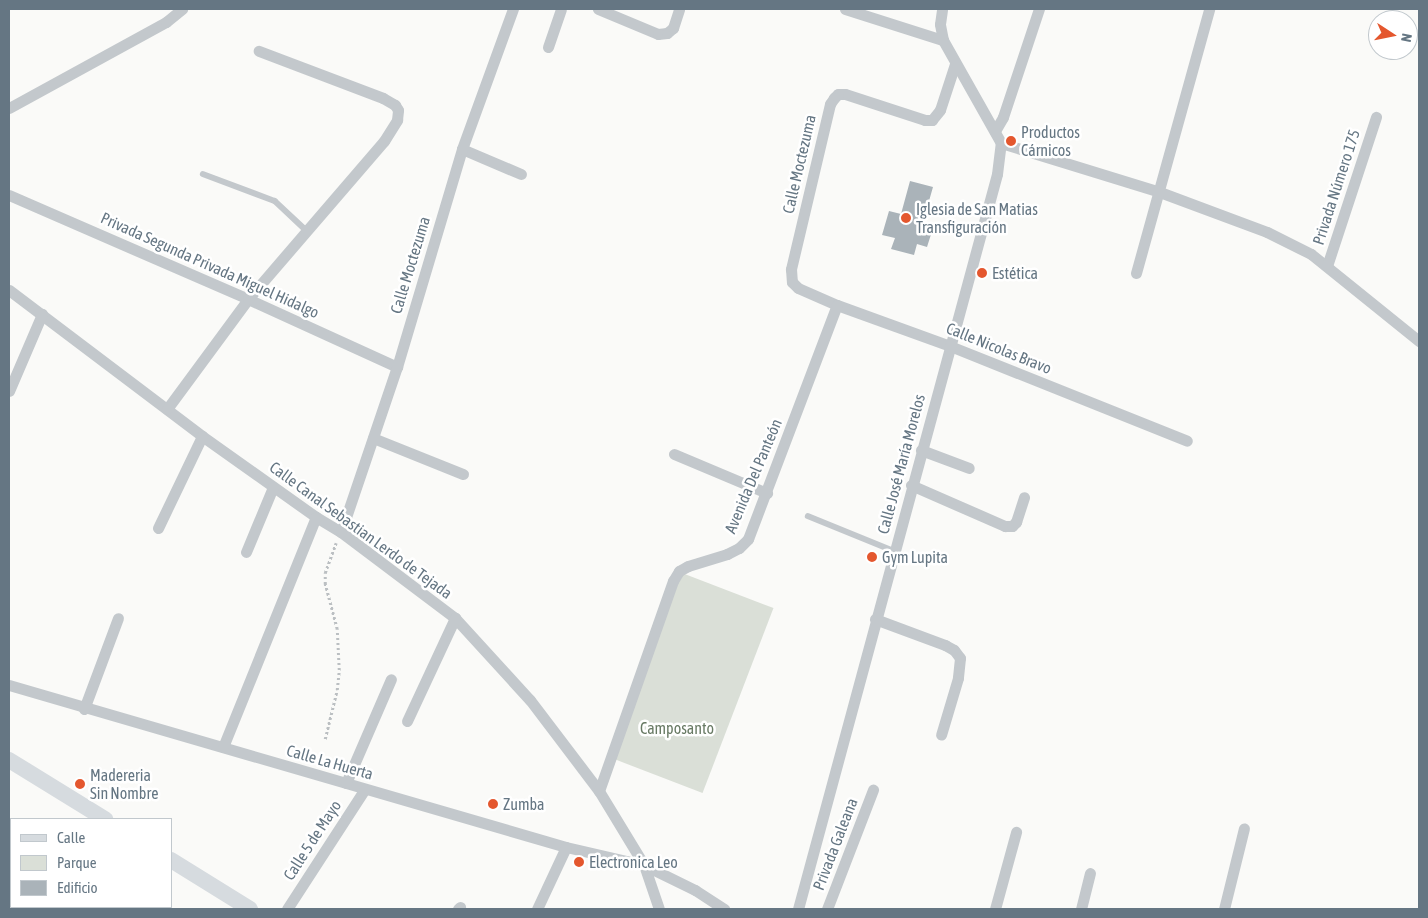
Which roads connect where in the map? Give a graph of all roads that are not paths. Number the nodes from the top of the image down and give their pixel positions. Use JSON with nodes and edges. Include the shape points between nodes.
{"nodes":[{"id":1,"x":182,"y":9,"type":"edge"},
{"id":2,"x":513,"y":9,"type":"edge"},
{"id":3,"x":561,"y":9,"type":"edge"},
{"id":4,"x":598,"y":9,"type":"edge"},
{"id":5,"x":679,"y":9,"type":"edge"},
{"id":6,"x":845,"y":9,"type":"edge"},
{"id":7,"x":942,"y":9,"type":"edge"},
{"id":8,"x":1039,"y":9,"type":"edge"},
{"id":9,"x":1209,"y":9,"type":"edge"},
{"id":10,"x":942,"y":40,"type":"junction"},
{"id":11,"x":548,"y":47,"type":"dead end"},
{"id":12,"x":259,"y":51,"type":"dead end"},
{"id":13,"x":955,"y":64,"type":"junction"},
{"id":14,"x":9,"y":108,"type":"edge"},
{"id":15,"x":1376,"y":117,"type":"dead end"},
{"id":16,"x":995,"y":131,"type":"junction"},
{"id":17,"x":1001,"y":143,"type":"junction"},
{"id":18,"x":462,"y":149,"type":"junction"},
{"id":19,"x":203,"y":174,"type":"dead end"},
{"id":20,"x":521,"y":174,"type":"dead end"},
{"id":21,"x":1157,"y":191,"type":"junction"},
{"id":22,"x":9,"y":195,"type":"edge"},
{"id":23,"x":306,"y":230,"type":"junction"},
{"id":24,"x":1328,"y":266,"type":"junction"},
{"id":25,"x":1136,"y":273,"type":"dead end"},
{"id":26,"x":798,"y":288,"type":"joint"},
{"id":27,"x":9,"y":290,"type":"edge"},
{"id":28,"x":248,"y":299,"type":"junction"},
{"id":29,"x":838,"y":305,"type":"junction"},
{"id":30,"x":42,"y":314,"type":"junction"},
{"id":31,"x":1413,"y":331,"type":"edge"},
{"id":32,"x":1419,"y":342,"type":"edge"},
{"id":33,"x":950,"y":346,"type":"junction"},
{"id":34,"x":397,"y":367,"type":"junction"},
{"id":35,"x":9,"y":392,"type":"edge"},
{"id":36,"x":167,"y":409,"type":"junction"},
{"id":37,"x":202,"y":436,"type":"junction"},
{"id":38,"x":373,"y":438,"type":"junction"},
{"id":39,"x":1187,"y":441,"type":"dead end"},
{"id":40,"x":921,"y":450,"type":"junction"},
{"id":41,"x":674,"y":454,"type":"dead end"},
{"id":42,"x":969,"y":468,"type":"dead end"},
{"id":43,"x":463,"y":474,"type":"dead end"},
{"id":44,"x":912,"y":485,"type":"junction"},
{"id":45,"x":273,"y":488,"type":"junction"},
{"id":46,"x":767,"y":493,"type":"junction"},
{"id":47,"x":1024,"y":497,"type":"dead end"},
{"id":48,"x":808,"y":516,"type":"dead end"},
{"id":49,"x":316,"y":517,"type":"junction"},
{"id":50,"x":158,"y":528,"type":"dead end"},
{"id":51,"x":340,"y":532,"type":"junction"},
{"id":52,"x":894,"y":551,"type":"junction"},
{"id":53,"x":246,"y":552,"type":"dead end"},
{"id":54,"x":118,"y":618,"type":"dead end"},
{"id":55,"x":455,"y":618,"type":"junction"},
{"id":56,"x":876,"y":619,"type":"junction"},
{"id":57,"x":391,"y":679,"type":"dead end"},
{"id":58,"x":9,"y":685,"type":"edge"},
{"id":59,"x":84,"y":709,"type":"junction"},
{"id":60,"x":407,"y":721,"type":"dead end"},
{"id":61,"x":941,"y":735,"type":"dead end"},
{"id":62,"x":223,"y":747,"type":"junction"},
{"id":63,"x":9,"y":760,"type":"edge"},
{"id":64,"x":346,"y":783,"type":"junction"},
{"id":65,"x":365,"y":789,"type":"junction"},
{"id":66,"x":873,"y":790,"type":"dead end"},
{"id":67,"x":599,"y":791,"type":"junction"},
{"id":68,"x":103,"y":818,"type":"edge"},
{"id":69,"x":1244,"y":828,"type":"dead end"},
{"id":70,"x":1016,"y":832,"type":"dead end"},
{"id":71,"x":566,"y":847,"type":"junction"},
{"id":72,"x":172,"y":861,"type":"edge"},
{"id":73,"x":644,"y":865,"type":"junction"},
{"id":74,"x":1090,"y":872,"type":"dead end"},
{"id":75,"x":655,"y":897,"type":"junction"},
{"id":76,"x":250,"y":909,"type":"edge"},
{"id":77,"x":287,"y":909,"type":"edge"},
{"id":78,"x":537,"y":909,"type":"edge"},
{"id":79,"x":649,"y":909,"type":"edge"},
{"id":80,"x":659,"y":909,"type":"edge"},
{"id":81,"x":724,"y":909,"type":"edge"},
{"id":82,"x":798,"y":909,"type":"edge"},
{"id":83,"x":827,"y":909,"type":"edge"},
{"id":84,"x":995,"y":909,"type":"edge"},
{"id":85,"x":1080,"y":909,"type":"edge"},
{"id":86,"x":1224,"y":909,"type":"edge"}],
"edges":[{"from":1,"to":14,"type":"street","via":[[166,22]]},
{"from":2,"to":18,"type":"street","name":"Calle Moctezuma"},
{"from":3,"to":11,"type":"street"},
{"from":4,"to":5,"type":"street","via":[[658,34],[673,28]]},
{"from":6,"to":10,"type":"street"},
{"from":7,"to":10,"type":"street"},
{"from":8,"to":16,"type":"street","via":[[1003,117]]},
{"from":9,"to":21,"type":"street"},
{"from":10,"to":13,"type":"street"},
{"from":12,"to":23,"type":"street","via":[[383,98],[398,110],[397,120],[384,141]]},
{"from":13,"to":16,"type":"street"},
{"from":13,"to":26,"type":"street","name":"Calle Moctezuma","via":[[940,110],[932,120],[845,94],[838,94],[830,104],[791,269],[792,282]]},
{"from":15,"to":24,"type":"street","name":"Privada Número 175"},
{"from":16,"to":17,"type":"street"},
{"from":17,"to":21,"type":"street"},
{"from":17,"to":33,"type":"street","name":"Calle José María Morelos","via":[[997,174]]},
{"from":18,"to":20,"type":"street"},
{"from":18,"to":34,"type":"street","name":"Calle Moctezuma"},
{"from":19,"to":23,"type":"lane","via":[[275,201]]},
{"from":21,"to":24,"type":"street","via":[[1267,232]]},
{"from":21,"to":25,"type":"street"},
{"from":22,"to":28,"type":"street","name":"Privada Segunda Privada Miguel Hidalgo"},
{"from":23,"to":28,"type":"street"},
{"from":24,"to":31,"type":"street"},
{"from":26,"to":29,"type":"street","name":"Calle Nicolas Bravo"},
{"from":27,"to":30,"type":"street","name":"Calle Canal Sebastian Lerdo de Tejada"},
{"from":28,"to":34,"type":"street","name":"Privada Segunda Privada Miguel Hidalgo"},
{"from":28,"to":36,"type":"street"},
{"from":29,"to":33,"type":"street","name":"Calle Nicolas Bravo"},
{"from":29,"to":46,"type":"street","name":"Avenida Del Panteón"},
{"from":30,"to":35,"type":"street"},
{"from":30,"to":36,"type":"street","name":"Calle Canal Sebastian Lerdo de Tejada"},
{"from":31,"to":32,"type":"street"},
{"from":33,"to":39,"type":"street","name":"Calle Nicolas Bravo"},
{"from":33,"to":40,"type":"street","name":"Calle José María Morelos"},
{"from":34,"to":38,"type":"street","name":"Calle Moctezuma"},
{"from":36,"to":37,"type":"street","name":"Calle Canal Sebastian Lerdo de Tejada"},
{"from":37,"to":45,"type":"street","name":"Calle Canal Sebastian Lerdo de Tejada"},
{"from":37,"to":50,"type":"street"},
{"from":38,"to":43,"type":"street"},
{"from":38,"to":51,"type":"street","name":"Calle Moctezuma"},
{"from":40,"to":42,"type":"street"},
{"from":40,"to":44,"type":"street","name":"Calle José María Morelos"},
{"from":41,"to":46,"type":"street"},
{"from":44,"to":47,"type":"street","via":[[1005,526],[1016,522]]},
{"from":44,"to":52,"type":"street","name":"Calle José María Morelos"},
{"from":45,"to":49,"type":"street","name":"Calle Canal Sebastian Lerdo de Tejada"},
{"from":45,"to":53,"type":"street"},
{"from":46,"to":67,"type":"street","name":"Avenida Del Panteón","via":[[748,539],[739,548],[688,566],[679,571],[673,581]]},
{"from":48,"to":52,"type":"lane"},
{"from":49,"to":51,"type":"street","name":"Calle Canal Sebastian Lerdo de Tejada"},
{"from":49,"to":62,"type":"street"},
{"from":51,"to":55,"type":"street","name":"Calle Canal Sebastian Lerdo de Tejada"},
{"from":52,"to":56,"type":"street","name":"Calle José María Morelos"},
{"from":54,"to":59,"type":"street"},
{"from":55,"to":60,"type":"street"},
{"from":55,"to":67,"type":"street","name":"Calle Canal Sebastian Lerdo de Tejada","via":[[530,700]]},
{"from":56,"to":61,"type":"street","via":[[945,645],[960,658],[958,678]]},
{"from":56,"to":82,"type":"street","name":"Calle José María Morelos"},
{"from":57,"to":64,"type":"street"},
{"from":58,"to":59,"type":"street","name":"Calle La Huerta"},
{"from":59,"to":62,"type":"street","name":"Calle La Huerta"},
{"from":62,"to":64,"type":"street","name":"Calle La Huerta"},
{"from":63,"to":68,"type":"street"},
{"from":64,"to":65,"type":"street","name":"Calle La Huerta"},
{"from":65,"to":71,"type":"street","name":"Calle La Huerta"},
{"from":65,"to":77,"type":"street","name":"Calle 5 de Mayo"},
{"from":66,"to":83,"type":"street","name":"Privada Galeana"},
{"from":67,"to":73,"type":"street","name":"Calle Canal Sebastian Lerdo de Tejada"},
{"from":69,"to":86,"type":"street"},
{"from":70,"to":84,"type":"street"},
{"from":71,"to":73,"type":"street","name":"Calle La Huerta"},
{"from":71,"to":78,"type":"street"},
{"from":72,"to":76,"type":"street"},
{"from":73,"to":75,"type":"street","name":"Calle Canal Sebastian Lerdo de Tejada"},
{"from":73,"to":81,"type":"street","name":"Calle La Huerta","via":[[696,890]]},
{"from":74,"to":85,"type":"street"},
{"from":75,"to":79,"type":"street"},
{"from":75,"to":80,"type":"street","name":"Calle Canal Sebastian Lerdo de Tejada"}]}
